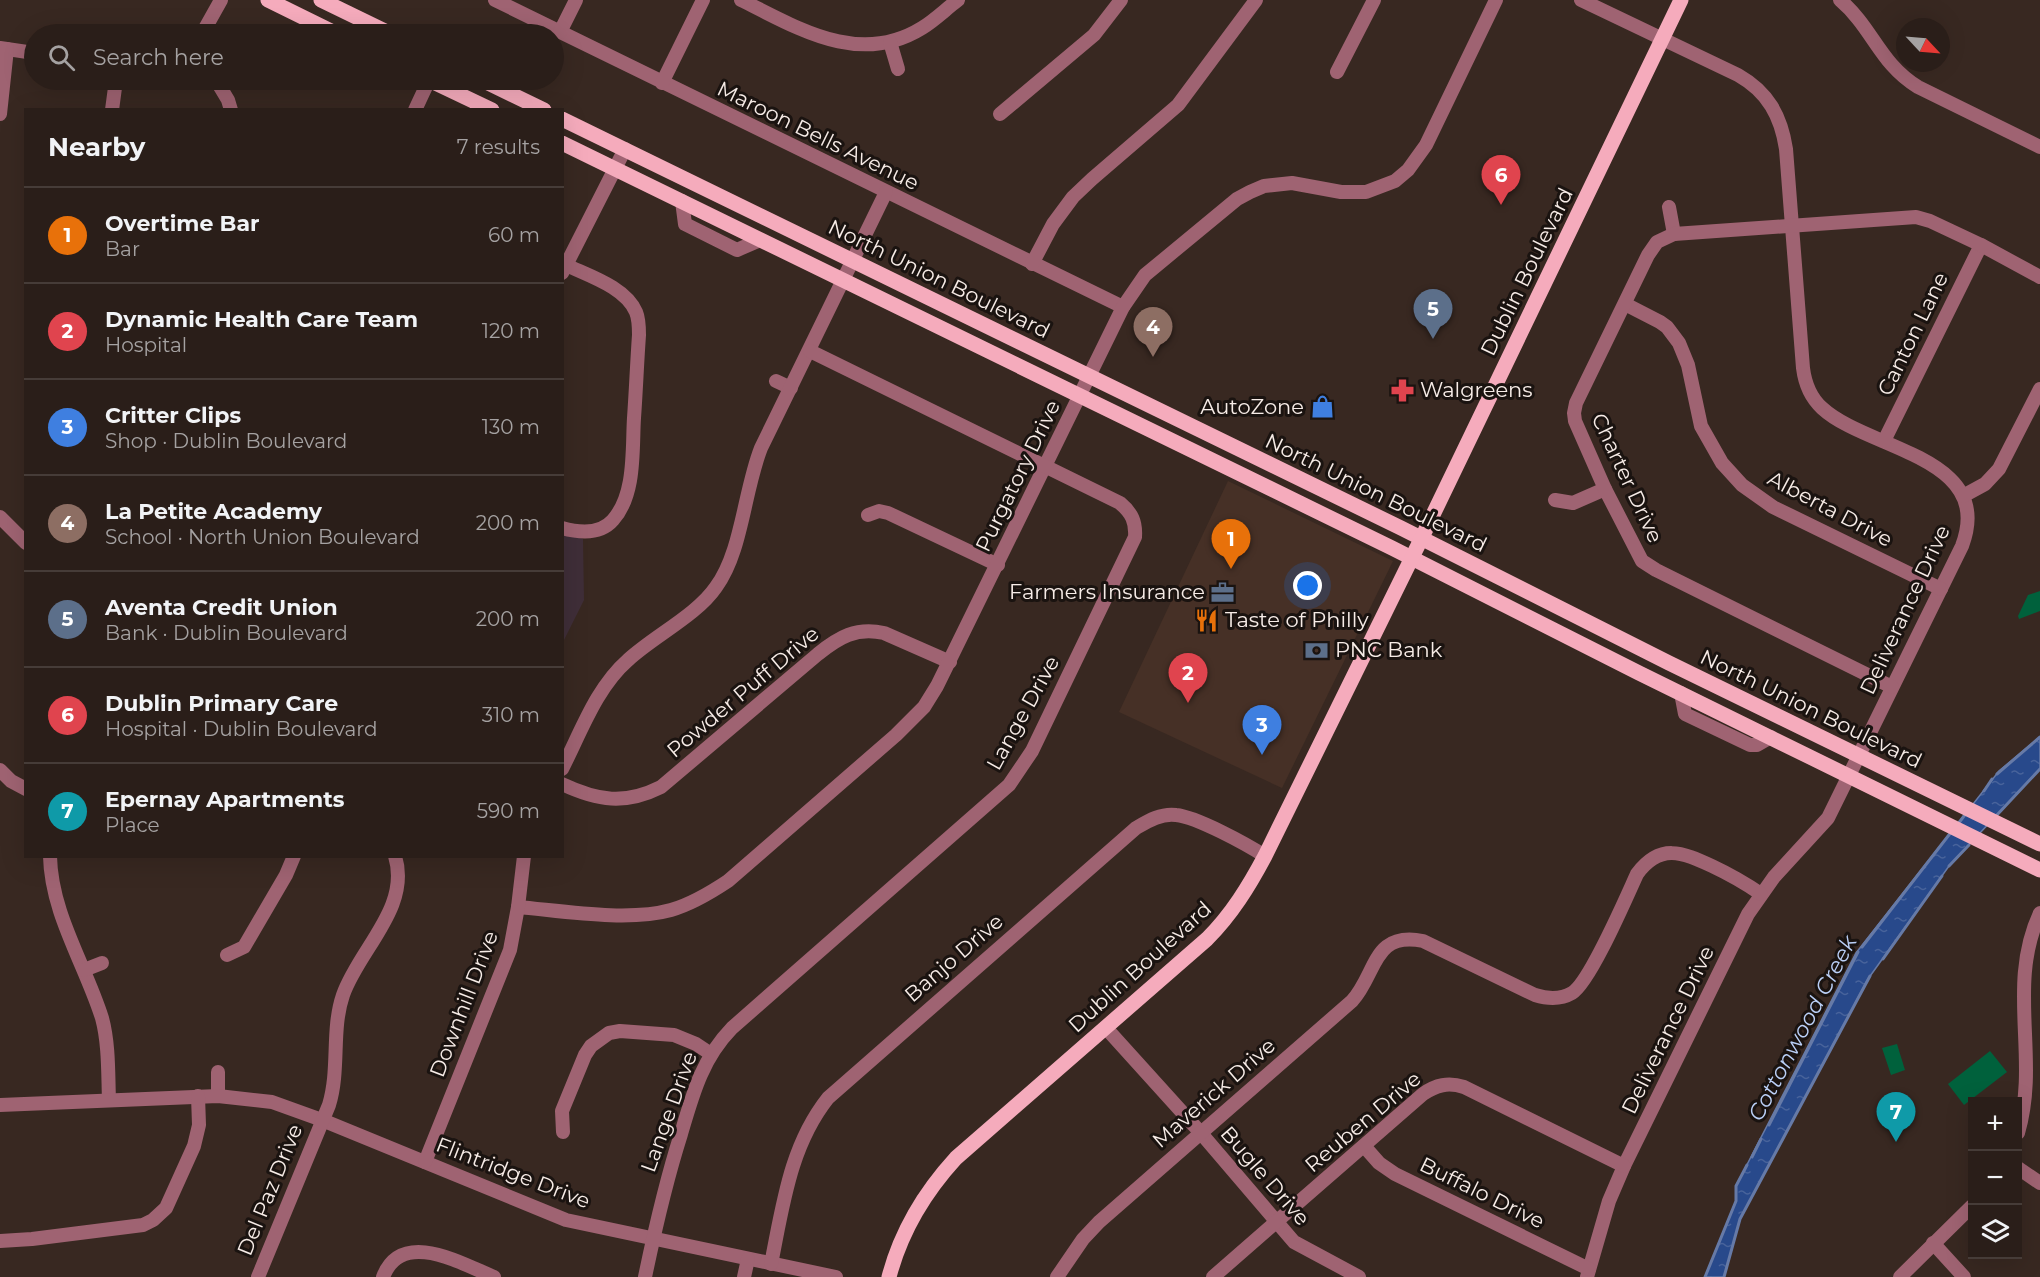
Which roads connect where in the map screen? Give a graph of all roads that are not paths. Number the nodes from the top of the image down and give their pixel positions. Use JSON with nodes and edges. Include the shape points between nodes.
{"nodes":[{"id":1,"x":221,"y":0,"type":"edge"},
{"id":2,"x":268,"y":0,"type":"edge"},
{"id":3,"x":321,"y":0,"type":"edge"},
{"id":4,"x":495,"y":0,"type":"edge"},
{"id":5,"x":576,"y":0,"type":"edge"},
{"id":6,"x":703,"y":0,"type":"edge"},
{"id":7,"x":741,"y":0,"type":"edge"},
{"id":8,"x":958,"y":0,"type":"edge"},
{"id":9,"x":1121,"y":0,"type":"edge"},
{"id":10,"x":1256,"y":0,"type":"edge"},
{"id":11,"x":1374,"y":0,"type":"edge"},
{"id":12,"x":1496,"y":0,"type":"edge"},
{"id":13,"x":1581,"y":0,"type":"edge"},
{"id":14,"x":1681,"y":0,"type":"edge"},
{"id":15,"x":1840,"y":0,"type":"edge"},
{"id":16,"x":208,"y":24,"type":"edge"},
{"id":17,"x":313,"y":24,"type":"edge"},
{"id":18,"x":370,"y":24,"type":"edge"},
{"id":19,"x":544,"y":24,"type":"edge"},
{"id":20,"x":564,"y":24,"type":"edge"},
{"id":21,"x":564,"y":34,"type":"edge"},
{"id":22,"x":1662,"y":39,"type":"junction"},
{"id":23,"x":890,"y":42,"type":"junction"},
{"id":24,"x":4,"y":49,"type":"edge"},
{"id":25,"x":24,"y":52,"type":"edge"},
{"id":26,"x":898,"y":69,"type":"dead end"},
{"id":27,"x":1337,"y":72,"type":"dead end"},
{"id":28,"x":662,"y":83,"type":"junction"},
{"id":29,"x":115,"y":90,"type":"edge"},
{"id":30,"x":223,"y":90,"type":"edge"},
{"id":31,"x":424,"y":90,"type":"edge"},
{"id":32,"x":447,"y":90,"type":"edge"},
{"id":33,"x":503,"y":90,"type":"edge"},
{"id":34,"x":474,"y":105,"type":"edge"},
{"id":35,"x":112,"y":108,"type":"edge"},
{"id":36,"x":230,"y":108,"type":"edge"},
{"id":37,"x":416,"y":108,"type":"edge"},
{"id":38,"x":540,"y":108,"type":"edge"},
{"id":39,"x":0,"y":114,"type":"edge"},
{"id":40,"x":1000,"y":114,"type":"dead end"},
{"id":41,"x":564,"y":120,"type":"edge"},
{"id":42,"x":2040,"y":147,"type":"edge"},
{"id":43,"x":566,"y":149,"type":"edge"},
{"id":44,"x":625,"y":149,"type":"junction"},
{"id":45,"x":615,"y":168,"type":"junction"},
{"id":46,"x":886,"y":192,"type":"junction"},
{"id":47,"x":1669,"y":207,"type":"dead end"},
{"id":48,"x":1791,"y":225,"type":"junction"},
{"id":49,"x":1674,"y":234,"type":"junction"},
{"id":50,"x":1981,"y":245,"type":"junction"},
{"id":51,"x":852,"y":261,"type":"junction"},
{"id":52,"x":1032,"y":264,"type":"junction"},
{"id":53,"x":564,"y":269,"type":"edge"},
{"id":54,"x":2040,"y":277,"type":"edge"},
{"id":55,"x":843,"y":281,"type":"junction"},
{"id":56,"x":1625,"y":304,"type":"junction"},
{"id":57,"x":1123,"y":308,"type":"junction"},
{"id":58,"x":810,"y":351,"type":"junction"},
{"id":59,"x":1090,"y":376,"type":"junction"},
{"id":60,"x":776,"y":381,"type":"dead end"},
{"id":61,"x":791,"y":388,"type":"junction"},
{"id":62,"x":2040,"y":389,"type":"edge"},
{"id":63,"x":1080,"y":396,"type":"junction"},
{"id":64,"x":1884,"y":441,"type":"junction"},
{"id":65,"x":1047,"y":466,"type":"junction"},
{"id":66,"x":1605,"y":489,"type":"junction"},
{"id":67,"x":1963,"y":496,"type":"junction"},
{"id":68,"x":1555,"y":500,"type":"dead end"},
{"id":69,"x":868,"y":515,"type":"dead end"},
{"id":70,"x":0,"y":517,"type":"edge"},
{"id":71,"x":564,"y":528,"type":"edge"},
{"id":72,"x":1422,"y":538,"type":"junction"},
{"id":73,"x":24,"y":541,"type":"edge"},
{"id":74,"x":1412,"y":558,"type":"junction"},
{"id":75,"x":998,"y":565,"type":"junction"},
{"id":76,"x":1941,"y":590,"type":"junction"},
{"id":77,"x":950,"y":662,"type":"junction"},
{"id":78,"x":1892,"y":687,"type":"junction"},
{"id":79,"x":1858,"y":756,"type":"junction"},
{"id":80,"x":564,"y":765,"type":"edge"},
{"id":81,"x":0,"y":770,"type":"edge"},
{"id":82,"x":1849,"y":775,"type":"junction"},
{"id":83,"x":564,"y":785,"type":"edge"},
{"id":84,"x":24,"y":788,"type":"edge"},
{"id":85,"x":2040,"y":844,"type":"edge"},
{"id":86,"x":1265,"y":855,"type":"junction"},
{"id":87,"x":50,"y":858,"type":"edge"},
{"id":88,"x":293,"y":858,"type":"edge"},
{"id":89,"x":395,"y":858,"type":"edge"},
{"id":90,"x":524,"y":858,"type":"edge"},
{"id":91,"x":2040,"y":870,"type":"edge"},
{"id":92,"x":1761,"y":894,"type":"junction"},
{"id":93,"x":518,"y":907,"type":"junction"},
{"id":94,"x":2040,"y":913,"type":"edge"},
{"id":95,"x":227,"y":955,"type":"dead end"},
{"id":96,"x":102,"y":963,"type":"dead end"},
{"id":97,"x":84,"y":970,"type":"junction"},
{"id":98,"x":1106,"y":1028,"type":"junction"},
{"id":99,"x":711,"y":1054,"type":"junction"},
{"id":100,"x":218,"y":1072,"type":"dead end"},
{"id":101,"x":198,"y":1096,"type":"junction"},
{"id":102,"x":218,"y":1096,"type":"junction"},
{"id":103,"x":109,"y":1100,"type":"junction"},
{"id":104,"x":0,"y":1105,"type":"edge"},
{"id":105,"x":2022,"y":1118,"type":"edge"},
{"id":106,"x":322,"y":1120,"type":"junction"},
{"id":107,"x":563,"y":1132,"type":"dead end"},
{"id":108,"x":1200,"y":1132,"type":"junction"},
{"id":109,"x":1364,"y":1146,"type":"junction"},
{"id":110,"x":425,"y":1162,"type":"junction"},
{"id":111,"x":1624,"y":1166,"type":"junction"},
{"id":112,"x":2022,"y":1171,"type":"edge"},
{"id":113,"x":2040,"y":1183,"type":"edge"},
{"id":114,"x":1968,"y":1210,"type":"edge"},
{"id":115,"x":1275,"y":1223,"type":"junction"},
{"id":116,"x":653,"y":1240,"type":"junction"},
{"id":117,"x":0,"y":1241,"type":"edge"},
{"id":118,"x":1933,"y":1243,"type":"junction"},
{"id":119,"x":748,"y":1259,"type":"junction"},
{"id":120,"x":771,"y":1264,"type":"junction"},
{"id":121,"x":1588,"y":1273,"type":"edge"},
{"id":122,"x":258,"y":1277,"type":"edge"},
{"id":123,"x":383,"y":1277,"type":"edge"},
{"id":124,"x":494,"y":1277,"type":"edge"},
{"id":125,"x":645,"y":1277,"type":"edge"},
{"id":126,"x":744,"y":1277,"type":"edge"},
{"id":127,"x":836,"y":1277,"type":"edge"},
{"id":128,"x":889,"y":1277,"type":"edge"},
{"id":129,"x":1057,"y":1277,"type":"edge"},
{"id":130,"x":1213,"y":1277,"type":"edge"},
{"id":131,"x":1359,"y":1277,"type":"edge"},
{"id":132,"x":1900,"y":1277,"type":"edge"},
{"id":133,"x":1964,"y":1277,"type":"edge"}],
"edges":[{"from":1,"to":16,"type":"street"},
{"from":2,"to":17,"type":"main road"},
{"from":3,"to":18,"type":"main road"},
{"from":4,"to":19,"type":"street","name":"Maroon Bells Avenue"},
{"from":5,"to":20,"type":"street"},
{"from":6,"to":28,"type":"street"},
{"from":7,"to":23,"type":"street","via":[[831,41]]},
{"from":8,"to":23,"type":"street","via":[[921,28]]},
{"from":9,"to":40,"type":"street","via":[[1089,40]]},
{"from":10,"to":52,"type":"street","via":[[1178,105],[1073,197]]},
{"from":11,"to":27,"type":"street"},
{"from":12,"to":57,"type":"street","name":"Purgatory Drive","via":[[1426,146],[1395,181],[1366,192],[1341,192],[1292,183],[1250,192],[1145,275]]},
{"from":13,"to":22,"type":"street"},
{"from":14,"to":22,"type":"main road","name":"Dublin Boulevard"},
{"from":15,"to":42,"type":"street","via":[[1901,76]]},
{"from":21,"to":28,"type":"street","name":"Maroon Bells Avenue"},
{"from":22,"to":48,"type":"street","via":[[1744,78],[1771,103],[1784,134]]},
{"from":22,"to":72,"type":"main road","name":"Dublin Boulevard"},
{"from":23,"to":26,"type":"street"},
{"from":24,"to":25,"type":"street"},
{"from":24,"to":39,"type":"street"},
{"from":28,"to":46,"type":"street","name":"Maroon Bells Avenue"},
{"from":29,"to":35,"type":"street"},
{"from":30,"to":36,"type":"street"},
{"from":31,"to":37,"type":"street"},
{"from":32,"to":34,"type":"main road"},
{"from":33,"to":38,"type":"main road"},
{"from":41,"to":44,"type":"main road","name":"North Union Boulevard"},
{"from":43,"to":45,"type":"main road","name":"North Union Boulevard"},
{"from":44,"to":45,"type":"street"},
{"from":44,"to":51,"type":"main road","name":"North Union Boulevard"},
{"from":45,"to":53,"type":"street"},
{"from":45,"to":55,"type":"main road","name":"North Union Boulevard"},
{"from":46,"to":51,"type":"street"},
{"from":46,"to":52,"type":"street","name":"Maroon Bells Avenue"},
{"from":47,"to":49,"type":"street"},
{"from":48,"to":49,"type":"street"},
{"from":48,"to":50,"type":"street","via":[[1916,217]]},
{"from":48,"to":64,"type":"street","via":[[1808,390],[1830,414]]},
{"from":49,"to":56,"type":"street","name":"Charter Drive","via":[[1652,248]]},
{"from":50,"to":54,"type":"street"},
{"from":50,"to":64,"type":"street","name":"Canton Lane"},
{"from":51,"to":55,"type":"street"},
{"from":51,"to":59,"type":"main road","name":"North Union Boulevard"},
{"from":52,"to":57,"type":"street","name":"Maroon Bells Avenue"},
{"from":53,"to":71,"type":"street","via":[[625,297],[636,313],[639,336],[630,473],[623,502],[604,527],[583,533]]},
{"from":55,"to":58,"type":"street"},
{"from":55,"to":63,"type":"main road","name":"North Union Boulevard"},
{"from":56,"to":66,"type":"street","name":"Charter Drive","via":[[1574,413],[1578,431]]},
{"from":56,"to":76,"type":"street","name":"Alberta Drive","via":[[1667,327],[1679,343],[1688,365],[1701,426],[1722,463],[1742,485],[1773,507]]},
{"from":57,"to":59,"type":"street","name":"Purgatory Drive"},
{"from":58,"to":61,"type":"street"},
{"from":58,"to":65,"type":"street","name":"Lange Drive"},
{"from":59,"to":63,"type":"street","name":"Purgatory Drive"},
{"from":59,"to":72,"type":"main road","name":"North Union Boulevard"},
{"from":60,"to":61,"type":"street"},
{"from":61,"to":80,"type":"street","via":[[756,461],[723,577],[706,600],[627,660],[613,676]]},
{"from":62,"to":67,"type":"street","via":[[1999,469],[1985,484]]},
{"from":63,"to":65,"type":"street","name":"Purgatory Drive"},
{"from":63,"to":74,"type":"main road","name":"North Union Boulevard"},
{"from":64,"to":67,"type":"street","via":[[1939,469]]},
{"from":65,"to":75,"type":"street","name":"Purgatory Drive"},
{"from":65,"to":99,"type":"street","name":"Lange Drive","via":[[1120,503],[1128,509],[1136,528],[1024,765],[994,800],[732,1028]]},
{"from":66,"to":68,"type":"street","via":[[1573,503]]},
{"from":66,"to":78,"type":"street","name":"Charter Drive","via":[[1637,553],[1649,566]]},
{"from":67,"to":76,"type":"street","name":"Deliverance Drive","via":[[1968,517],[1966,536]]},
{"from":69,"to":75,"type":"street","via":[[888,513]]},
{"from":70,"to":73,"type":"street"},
{"from":72,"to":74,"type":"main road","name":"Dublin Boulevard"},
{"from":72,"to":79,"type":"main road","name":"North Union Boulevard"},
{"from":74,"to":82,"type":"main road","name":"North Union Boulevard"},
{"from":74,"to":86,"type":"main road","name":"Dublin Boulevard"},
{"from":75,"to":77,"type":"street","name":"Purgatory Drive"},
{"from":76,"to":78,"type":"street","name":"Deliverance Drive"},
{"from":77,"to":83,"type":"street","name":"Powder Puff Drive","via":[[884,633],[852,632],[818,654],[661,787],[620,800],[592,796]]},
{"from":77,"to":93,"type":"street","name":"Purgatory Drive","via":[[924,707],[896,735],[728,881],[701,898],[672,910],[629,916]]},
{"from":78,"to":79,"type":"street","name":"Deliverance Drive"},
{"from":79,"to":82,"type":"street","name":"Deliverance Drive"},
{"from":79,"to":85,"type":"main road","name":"North Union Boulevard"},
{"from":81,"to":84,"type":"street"},
{"from":82,"to":91,"type":"main road","name":"North Union Boulevard"},
{"from":82,"to":92,"type":"street","name":"Deliverance Drive","via":[[1828,818]]},
{"from":86,"to":98,"type":"main road","name":"Dublin Boulevard","via":[[1220,926]]},
{"from":86,"to":120,"type":"street","name":"Banjo Drive","via":[[1177,815],[1156,818],[1136,828],[828,1098],[808,1127],[795,1156]]},
{"from":87,"to":97,"type":"street","via":[[54,892]]},
{"from":88,"to":95,"type":"street","via":[[244,946]]},
{"from":89,"to":106,"type":"street","name":"Del Paz Drive","via":[[399,879],[395,901],[348,981],[339,1006],[334,1084]]},
{"from":90,"to":93,"type":"street","name":"Downhill Drive"},
{"from":92,"to":108,"type":"street","name":"Maverick Drive","via":[[1687,854],[1658,855],[1637,874],[1585,980],[1571,994],[1554,999],[1535,995],[1431,944],[1394,935],[1358,995]]},
{"from":92,"to":111,"type":"street","name":"Deliverance Drive"},
{"from":93,"to":110,"type":"street","name":"Downhill Drive","via":[[506,961]]},
{"from":94,"to":105,"type":"street","via":[[2025,964],[2029,1074]]},
{"from":96,"to":97,"type":"street"},
{"from":97,"to":103,"type":"street","via":[[102,1020]]},
{"from":98,"to":108,"type":"street","name":"Bugle Drive"},
{"from":98,"to":128,"type":"main road","name":"Dublin Boulevard","via":[[973,1142],[944,1172],[905,1230]]},
{"from":99,"to":107,"type":"street","via":[[674,1035],[609,1033],[585,1055],[562,1111]]},
{"from":99,"to":116,"type":"street","name":"Lange Drive","via":[[686,1117],[663,1191]]},
{"from":100,"to":102,"type":"street"},
{"from":101,"to":102,"type":"street","name":"Flintridge Drive"},
{"from":101,"to":103,"type":"street","name":"Flintridge Drive"},
{"from":101,"to":117,"type":"street","via":[[199,1125],[194,1146],[166,1208],[153,1220],[143,1225]]},
{"from":102,"to":106,"type":"street","name":"Flintridge Drive","via":[[273,1102]]},
{"from":103,"to":104,"type":"street","name":"Flintridge Drive"},
{"from":106,"to":110,"type":"street","name":"Flintridge Drive"},
{"from":106,"to":122,"type":"street","name":"Del Paz Drive"},
{"from":108,"to":115,"type":"street","name":"Bugle Drive"},
{"from":108,"to":129,"type":"street","name":"Maverick Drive","via":[[1094,1226]]},
{"from":109,"to":111,"type":"street","name":"Reuben Drive","via":[[1423,1094],[1448,1084],[1471,1090]]},
{"from":109,"to":115,"type":"street","name":"Reuben Drive"},
{"from":109,"to":121,"type":"street","name":"Buffalo Drive","via":[[1395,1174]]},
{"from":110,"to":116,"type":"street","name":"Flintridge Drive","via":[[566,1220]]},
{"from":111,"to":121,"type":"street","name":"Deliverance Drive","via":[[1609,1201]]},
{"from":112,"to":113,"type":"street"},
{"from":114,"to":118,"type":"street"},
{"from":115,"to":130,"type":"street","name":"Reuben Drive"},
{"from":115,"to":131,"type":"street","name":"Bugle Drive","via":[[1302,1248]]},
{"from":116,"to":119,"type":"street","name":"Flintridge Drive"},
{"from":116,"to":125,"type":"street","name":"Lange Drive"},
{"from":118,"to":132,"type":"street"},
{"from":118,"to":133,"type":"street"},
{"from":119,"to":120,"type":"street","name":"Flintridge Drive"},
{"from":119,"to":126,"type":"street"},
{"from":120,"to":127,"type":"street","name":"Flintridge Drive"},
{"from":123,"to":124,"type":"street","via":[[392,1263],[421,1251]]}]}
